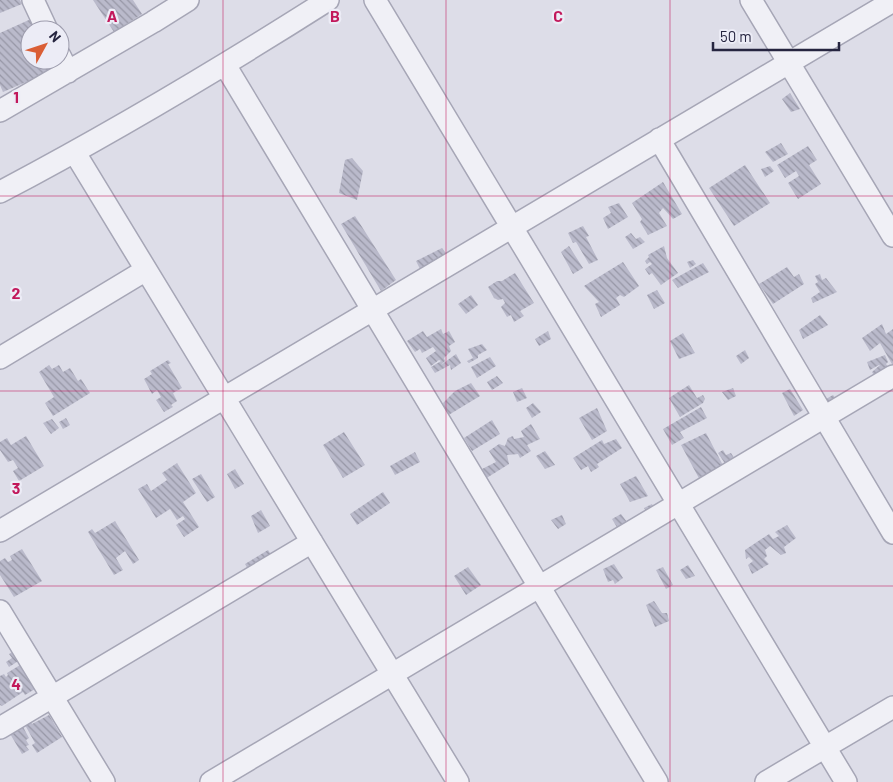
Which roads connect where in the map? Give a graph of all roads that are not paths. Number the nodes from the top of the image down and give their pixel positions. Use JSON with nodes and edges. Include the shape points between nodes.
{"nodes":[{"id":1,"x":33,"y":0,"type":"edge"},
{"id":2,"x":188,"y":0,"type":"edge"},
{"id":3,"x":328,"y":0,"type":"edge"},
{"id":4,"x":375,"y":0,"type":"edge"},
{"id":5,"x":751,"y":0,"type":"edge"},
{"id":6,"x":891,"y":1,"type":"edge"},
{"id":7,"x":42,"y":20,"type":"edge"},
{"id":8,"x":70,"y":61,"type":"edge"},
{"id":9,"x":790,"y":63,"type":"junction"},
{"id":10,"x":225,"y":65,"type":"junction"},
{"id":11,"x":56,"y":70,"type":"edge"},
{"id":12,"x":0,"y":111,"type":"edge"},
{"id":13,"x":659,"y":139,"type":"junction"},
{"id":14,"x":75,"y":153,"type":"junction"},
{"id":15,"x":0,"y":192,"type":"edge"},
{"id":16,"x":512,"y":227,"type":"junction"},
{"id":17,"x":893,"y":236,"type":"edge"},
{"id":18,"x":146,"y":270,"type":"junction"},
{"id":19,"x":372,"y":310,"type":"junction"},
{"id":20,"x":0,"y":358,"type":"edge"},
{"id":21,"x":893,"y":376,"type":"edge"},
{"id":22,"x":224,"y":398,"type":"junction"},
{"id":23,"x":824,"y":417,"type":"junction"},
{"id":24,"x":679,"y":504,"type":"junction"},
{"id":25,"x":0,"y":531,"type":"edge"},
{"id":26,"x":893,"y":532,"type":"edge"},
{"id":27,"x":312,"y":542,"type":"junction"},
{"id":28,"x":539,"y":587,"type":"junction"},
{"id":29,"x":0,"y":611,"type":"edge"},
{"id":30,"x":393,"y":674,"type":"junction"},
{"id":31,"x":52,"y":697,"type":"junction"},
{"id":32,"x":893,"y":707,"type":"edge"},
{"id":33,"x":0,"y":728,"type":"edge"},
{"id":34,"x":825,"y":747,"type":"junction"},
{"id":35,"x":104,"y":782,"type":"edge"},
{"id":36,"x":211,"y":782,"type":"edge"},
{"id":37,"x":458,"y":782,"type":"edge"},
{"id":38,"x":657,"y":782,"type":"edge"},
{"id":39,"x":766,"y":782,"type":"edge"},
{"id":40,"x":846,"y":782,"type":"edge"}],
"edges":[{"from":1,"to":7,"type":"street"},
{"from":2,"to":8,"type":"street"},
{"from":3,"to":10,"type":"street"},
{"from":4,"to":16,"type":"street"},
{"from":5,"to":9,"type":"street"},
{"from":6,"to":9,"type":"street"},
{"from":9,"to":13,"type":"street"},
{"from":9,"to":17,"type":"street"},
{"from":10,"to":14,"type":"street"},
{"from":10,"to":19,"type":"street"},
{"from":11,"to":12,"type":"street"},
{"from":13,"to":16,"type":"street"},
{"from":13,"to":23,"type":"street"},
{"from":14,"to":15,"type":"street"},
{"from":14,"to":18,"type":"street"},
{"from":16,"to":19,"type":"street"},
{"from":16,"to":24,"type":"street"},
{"from":18,"to":20,"type":"street"},
{"from":18,"to":22,"type":"street"},
{"from":19,"to":22,"type":"street"},
{"from":19,"to":28,"type":"street"},
{"from":21,"to":23,"type":"street"},
{"from":22,"to":25,"type":"street"},
{"from":22,"to":27,"type":"street"},
{"from":23,"to":24,"type":"street"},
{"from":23,"to":26,"type":"street"},
{"from":24,"to":28,"type":"street"},
{"from":24,"to":34,"type":"street"},
{"from":27,"to":30,"type":"street"},
{"from":27,"to":31,"type":"street"},
{"from":28,"to":30,"type":"street"},
{"from":28,"to":38,"type":"street"},
{"from":29,"to":31,"type":"street"},
{"from":30,"to":36,"type":"street"},
{"from":30,"to":37,"type":"street"},
{"from":31,"to":33,"type":"street"},
{"from":31,"to":35,"type":"street"},
{"from":32,"to":34,"type":"street"},
{"from":34,"to":39,"type":"street"},
{"from":34,"to":40,"type":"street"}]}
